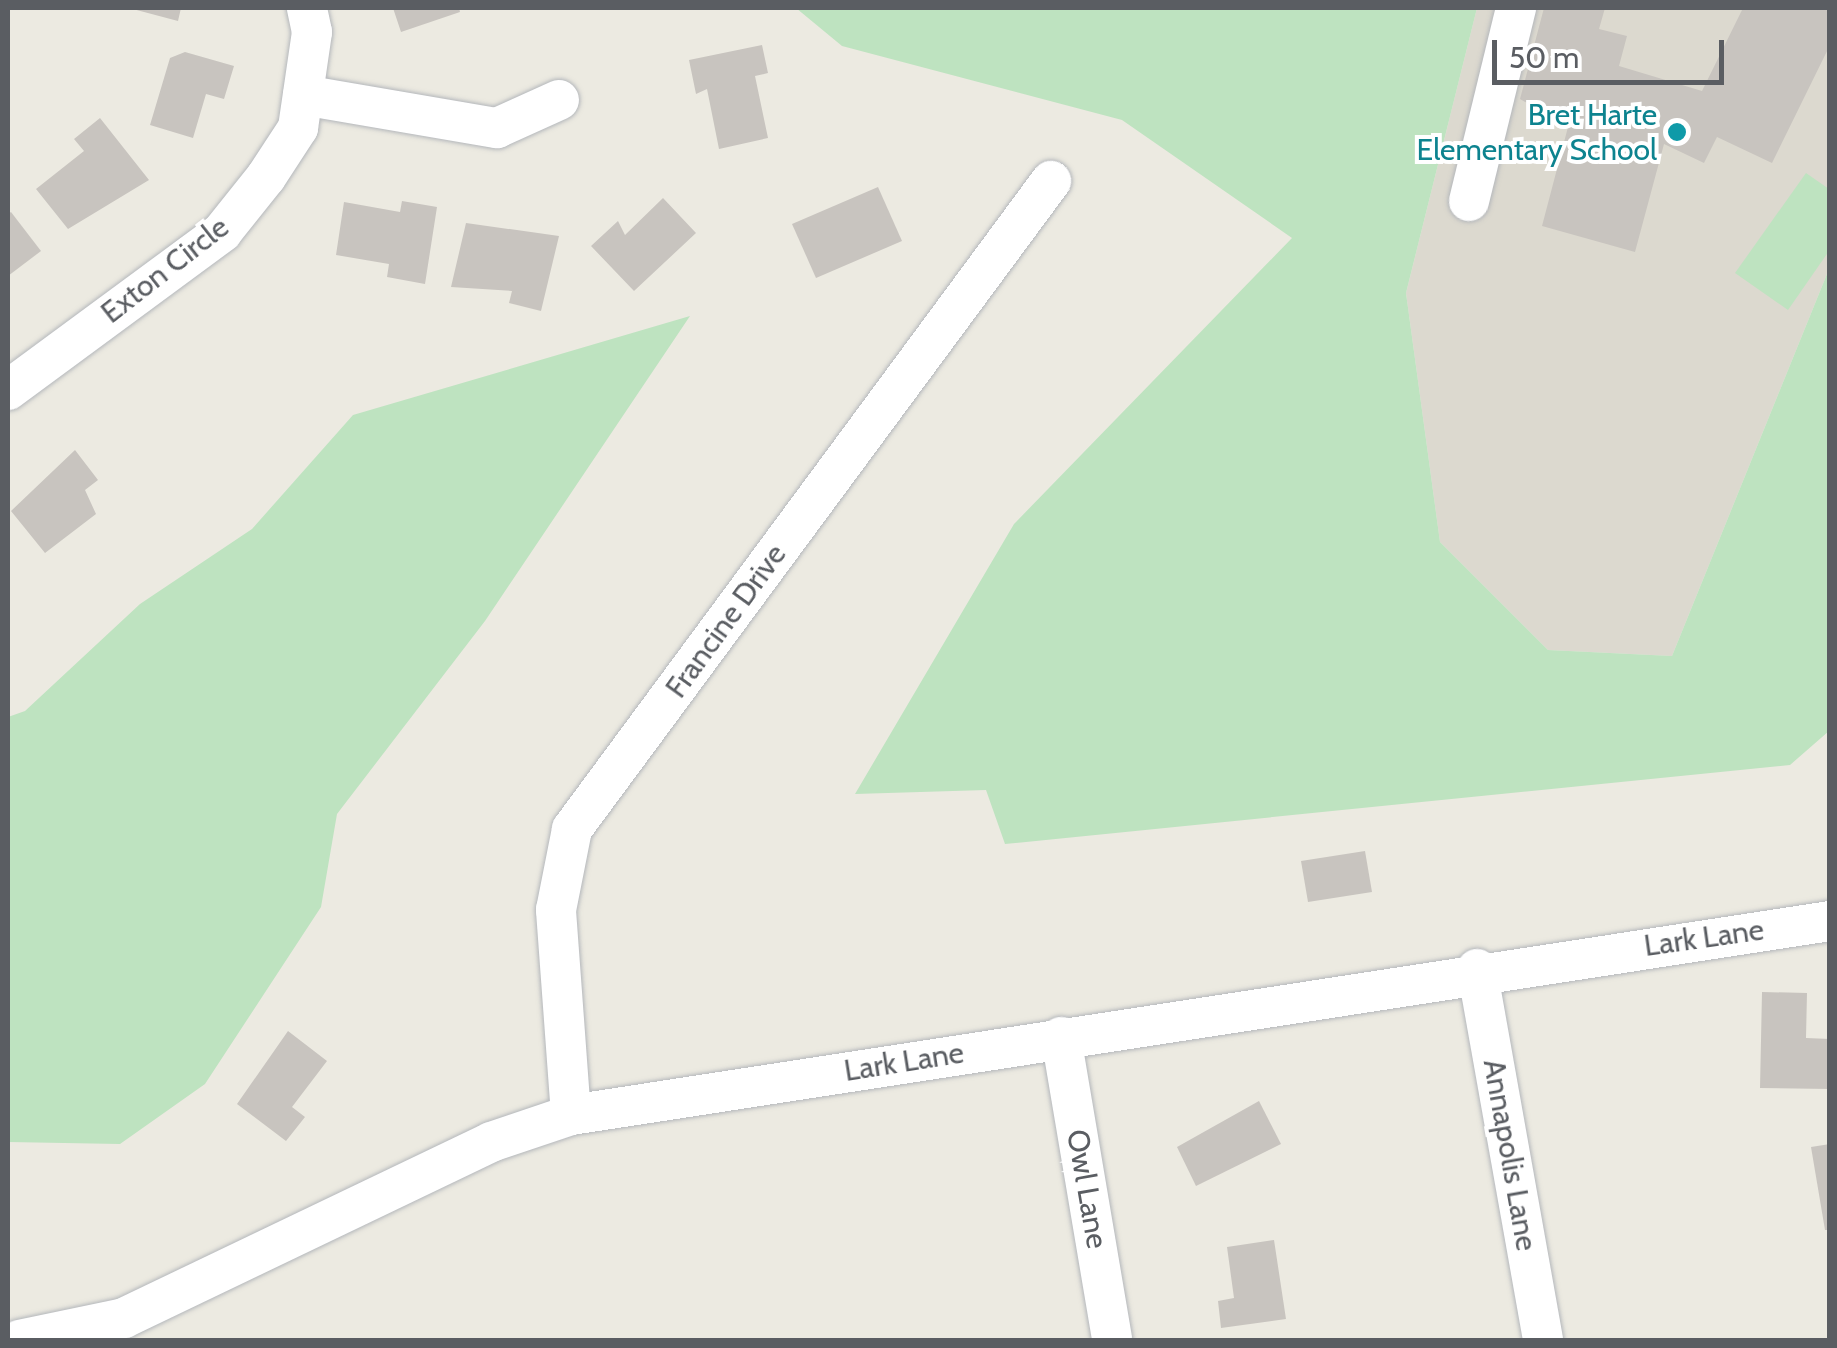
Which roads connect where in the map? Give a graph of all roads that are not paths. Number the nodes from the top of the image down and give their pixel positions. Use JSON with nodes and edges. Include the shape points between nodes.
{"nodes":[{"id":1,"x":306,"y":8,"type":"edge"},
{"id":2,"x":1516,"y":8,"type":"edge"},
{"id":3,"x":303,"y":95,"type":"junction"},
{"id":4,"x":559,"y":100,"type":"dead end"},
{"id":5,"x":1051,"y":181,"type":"dead end"},
{"id":6,"x":1469,"y":201,"type":"dead end"},
{"id":7,"x":8,"y":390,"type":"edge"},
{"id":8,"x":1830,"y":921,"type":"edge"},
{"id":9,"x":1477,"y":969,"type":"junction"},
{"id":10,"x":1061,"y":1037,"type":"junction"},
{"id":11,"x":570,"y":1115,"type":"junction"},
{"id":12,"x":34,"y":1339,"type":"edge"},
{"id":13,"x":1112,"y":1340,"type":"edge"},
{"id":14,"x":1543,"y":1340,"type":"edge"}],
"edges":[{"from":1,"to":3,"type":"street","name":"Exton Circle"},
{"from":2,"to":6,"type":"street"},
{"from":3,"to":4,"type":"street","via":[[497,128]]},
{"from":3,"to":7,"type":"street","name":"Exton Circle","via":[[298,128],[222,232]]},
{"from":5,"to":11,"type":"street","name":"Francine Drive","via":[[572,829],[556,910]]},
{"from":8,"to":9,"type":"street","name":"Lark Lane"},
{"from":9,"to":10,"type":"street","name":"Lark Lane"},
{"from":9,"to":14,"type":"street","name":"Annapolis Lane"},
{"from":10,"to":11,"type":"street","name":"Lark Lane"},
{"from":10,"to":13,"type":"street","name":"Owl Lane"},
{"from":11,"to":12,"type":"street","name":"Lark Lane","via":[[491,1142],[124,1318]]}]}
